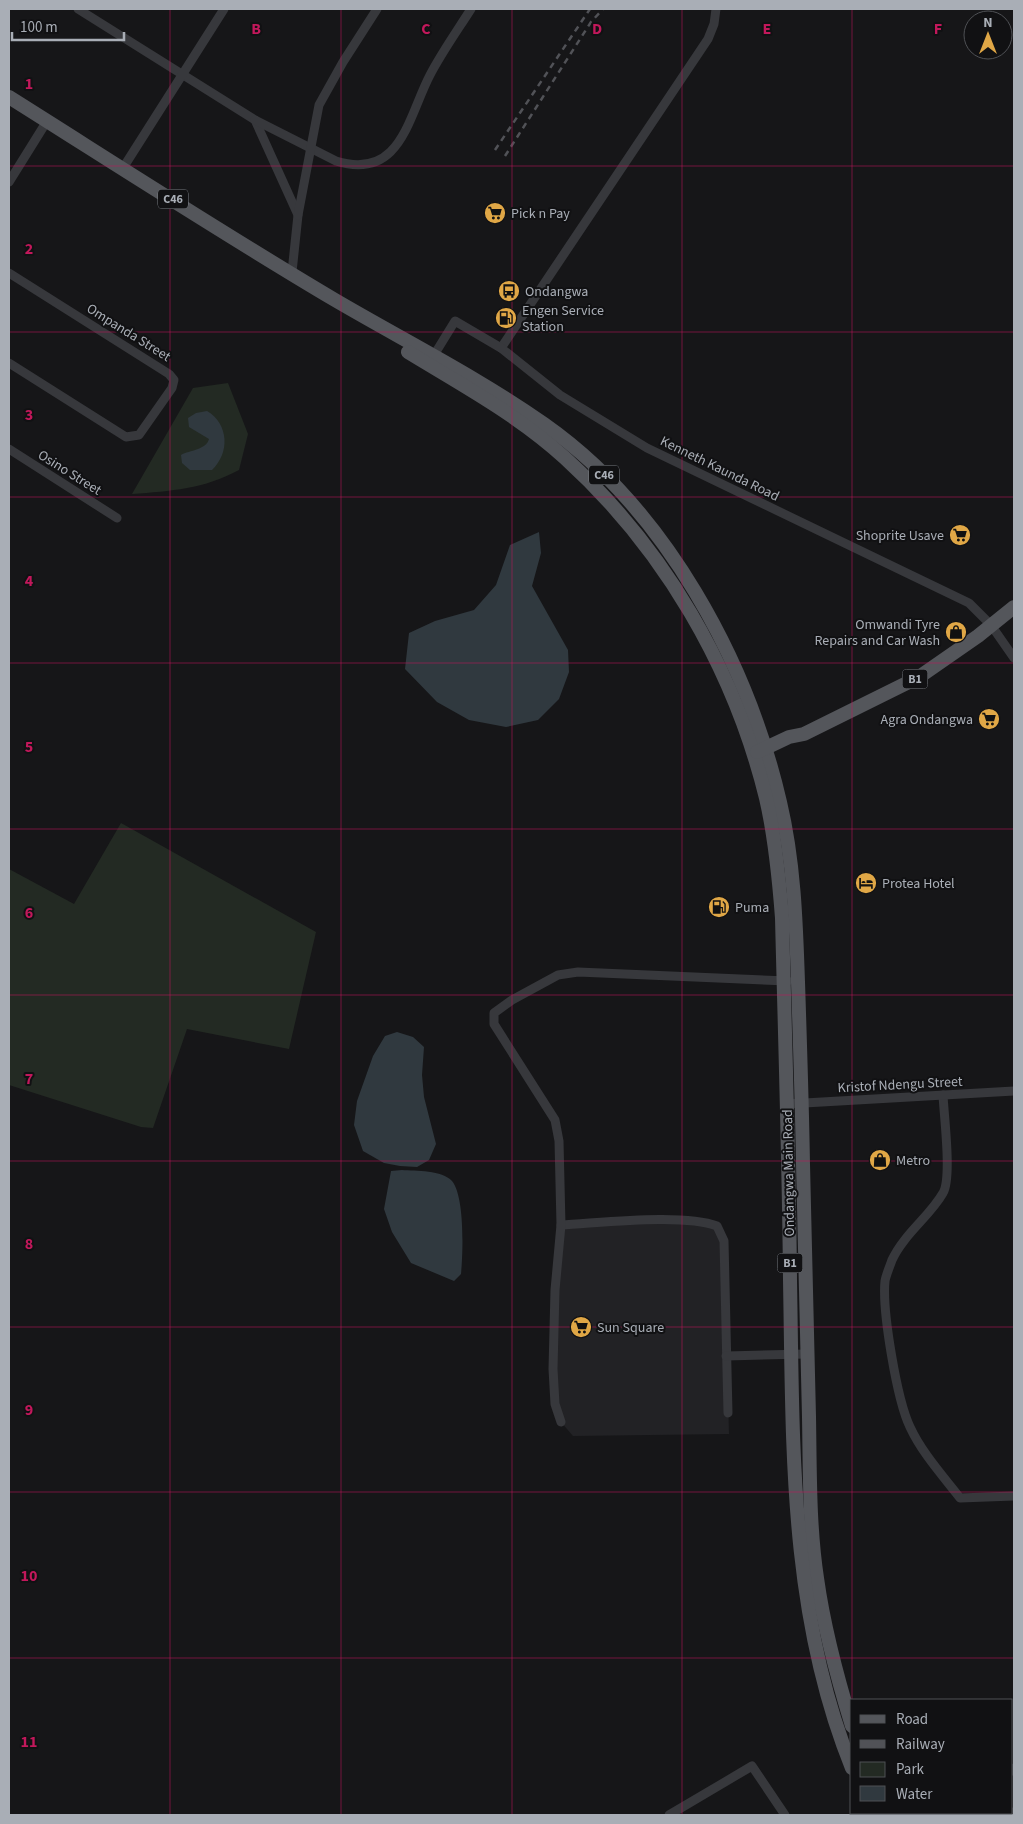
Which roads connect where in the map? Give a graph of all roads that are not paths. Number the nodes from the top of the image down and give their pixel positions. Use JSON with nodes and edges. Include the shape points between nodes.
{"nodes":[{"id":1,"x":78,"y":9,"type":"edge"},
{"id":2,"x":224,"y":9,"type":"edge"},
{"id":3,"x":377,"y":9,"type":"edge"},
{"id":4,"x":471,"y":9,"type":"edge"},
{"id":5,"x":716,"y":9,"type":"edge"},
{"id":6,"x":184,"y":73,"type":"junction"},
{"id":7,"x":9,"y":97,"type":"edge"},
{"id":8,"x":255,"y":120,"type":"junction"},
{"id":9,"x":47,"y":121,"type":"junction"},
{"id":10,"x":312,"y":148,"type":"junction"},
{"id":11,"x":123,"y":168,"type":"junction"},
{"id":12,"x":9,"y":182,"type":"edge"},
{"id":13,"x":298,"y":215,"type":"junction"},
{"id":14,"x":292,"y":272,"type":"junction"},
{"id":15,"x":9,"y":273,"type":"edge"},
{"id":16,"x":501,"y":348,"type":"junction"},
{"id":17,"x":431,"y":360,"type":"junction"},
{"id":18,"x":9,"y":363,"type":"edge"},
{"id":19,"x":9,"y":449,"type":"edge"},
{"id":20,"x":117,"y":518,"type":"dead end"},
{"id":21,"x":1014,"y":607,"type":"edge"},
{"id":22,"x":991,"y":625,"type":"junction"},
{"id":23,"x":1014,"y":658,"type":"edge"},
{"id":24,"x":761,"y":756,"type":"junction"},
{"id":25,"x":791,"y":981,"type":"junction"},
{"id":26,"x":1014,"y":1091,"type":"edge"},
{"id":27,"x":943,"y":1095,"type":"junction"},
{"id":28,"x":787,"y":1104,"type":"junction"},
{"id":29,"x":802,"y":1104,"type":"junction"},
{"id":30,"x":561,"y":1225,"type":"junction"},
{"id":31,"x":807,"y":1354,"type":"junction"},
{"id":32,"x":792,"y":1355,"type":"junction"},
{"id":33,"x":726,"y":1356,"type":"junction"},
{"id":34,"x":728,"y":1413,"type":"dead end"},
{"id":35,"x":561,"y":1422,"type":"dead end"},
{"id":36,"x":1014,"y":1496,"type":"edge"},
{"id":37,"x":850,"y":1719,"type":"edge"},
{"id":38,"x":850,"y":1762,"type":"edge"},
{"id":39,"x":669,"y":1815,"type":"edge"},
{"id":40,"x":785,"y":1815,"type":"edge"}],
"edges":[{"from":1,"to":6,"type":"street"},
{"from":2,"to":6,"type":"street"},
{"from":3,"to":10,"type":"street","via":[[323,95]]},
{"from":4,"to":10,"type":"street","via":[[431,74],[404,138],[392,151],[381,159],[350,166]]},
{"from":5,"to":16,"type":"street","via":[[708,39]]},
{"from":6,"to":8,"type":"street"},
{"from":6,"to":11,"type":"street"},
{"from":7,"to":9,"type":"main road","number":"C46"},
{"from":8,"to":10,"type":"street"},
{"from":8,"to":13,"type":"street"},
{"from":9,"to":11,"type":"main road","number":"C46"},
{"from":9,"to":12,"type":"street"},
{"from":10,"to":13,"type":"street"},
{"from":11,"to":14,"type":"main road","number":"C46"},
{"from":13,"to":14,"type":"street"},
{"from":14,"to":17,"type":"main road","number":"C46"},
{"from":15,"to":18,"type":"street","name":"Ompanda Street","via":[[170,374],[174,380],[172,388],[139,435],[126,437]]},
{"from":16,"to":17,"type":"street","name":"Kenneth Kaunda Road","via":[[455,322]]},
{"from":16,"to":22,"type":"street","name":"Kenneth Kaunda Road","via":[[560,395],[647,448],[970,603]]},
{"from":17,"to":24,"type":"main road","number":"C46","via":[[482,383],[545,425],[591,461],[630,504],[680,569],[703,607],[745,691]]},
{"from":19,"to":20,"type":"street","name":"Osino Street"},
{"from":21,"to":22,"type":"main road","number":"B1"},
{"from":22,"to":23,"type":"street","name":"Kenneth Kaunda Road"},
{"from":22,"to":24,"type":"main road","number":"B1","via":[[919,677],[804,734],[787,748]]},
{"from":24,"to":25,"type":"main road","name":"Ondangwa Main Road","number":"B1"},
{"from":25,"to":28,"type":"main road","name":"Ondangwa Main Road","number":"B1"},
{"from":25,"to":29,"type":"main road","name":"Ondangwa Main Road","number":"B1"},
{"from":25,"to":30,"type":"street","via":[[578,972],[558,975],[512,1000],[494,1014],[494,1024],[555,1120],[559,1141]]},
{"from":26,"to":27,"type":"street","name":"Kristof Ndengu Street"},
{"from":27,"to":29,"type":"street","name":"Kristof Ndengu Street"},
{"from":27,"to":36,"type":"street","via":[[948,1176],[944,1193],[893,1258],[885,1280],[895,1376],[909,1427],[960,1498]]},
{"from":28,"to":29,"type":"street","name":"Kristof Ndengu Street"},
{"from":28,"to":32,"type":"main road","name":"Ondangwa Main Road","number":"B1"},
{"from":29,"to":31,"type":"main road","name":"Ondangwa Main Road","number":"B1"},
{"from":30,"to":33,"type":"street","via":[[703,1221],[718,1226],[724,1241]]},
{"from":30,"to":35,"type":"street","via":[[553,1369],[555,1404]]},
{"from":31,"to":32,"type":"street"},
{"from":31,"to":37,"type":"main road","name":"Ondangwa Main Road","number":"B1","via":[[813,1551],[830,1650]]},
{"from":32,"to":33,"type":"street"},
{"from":32,"to":38,"type":"main road","name":"Ondangwa Main Road","number":"B1","via":[[799,1556],[803,1586],[823,1683]]},
{"from":33,"to":34,"type":"street"},
{"from":39,"to":40,"type":"street","via":[[752,1766]]}]}
